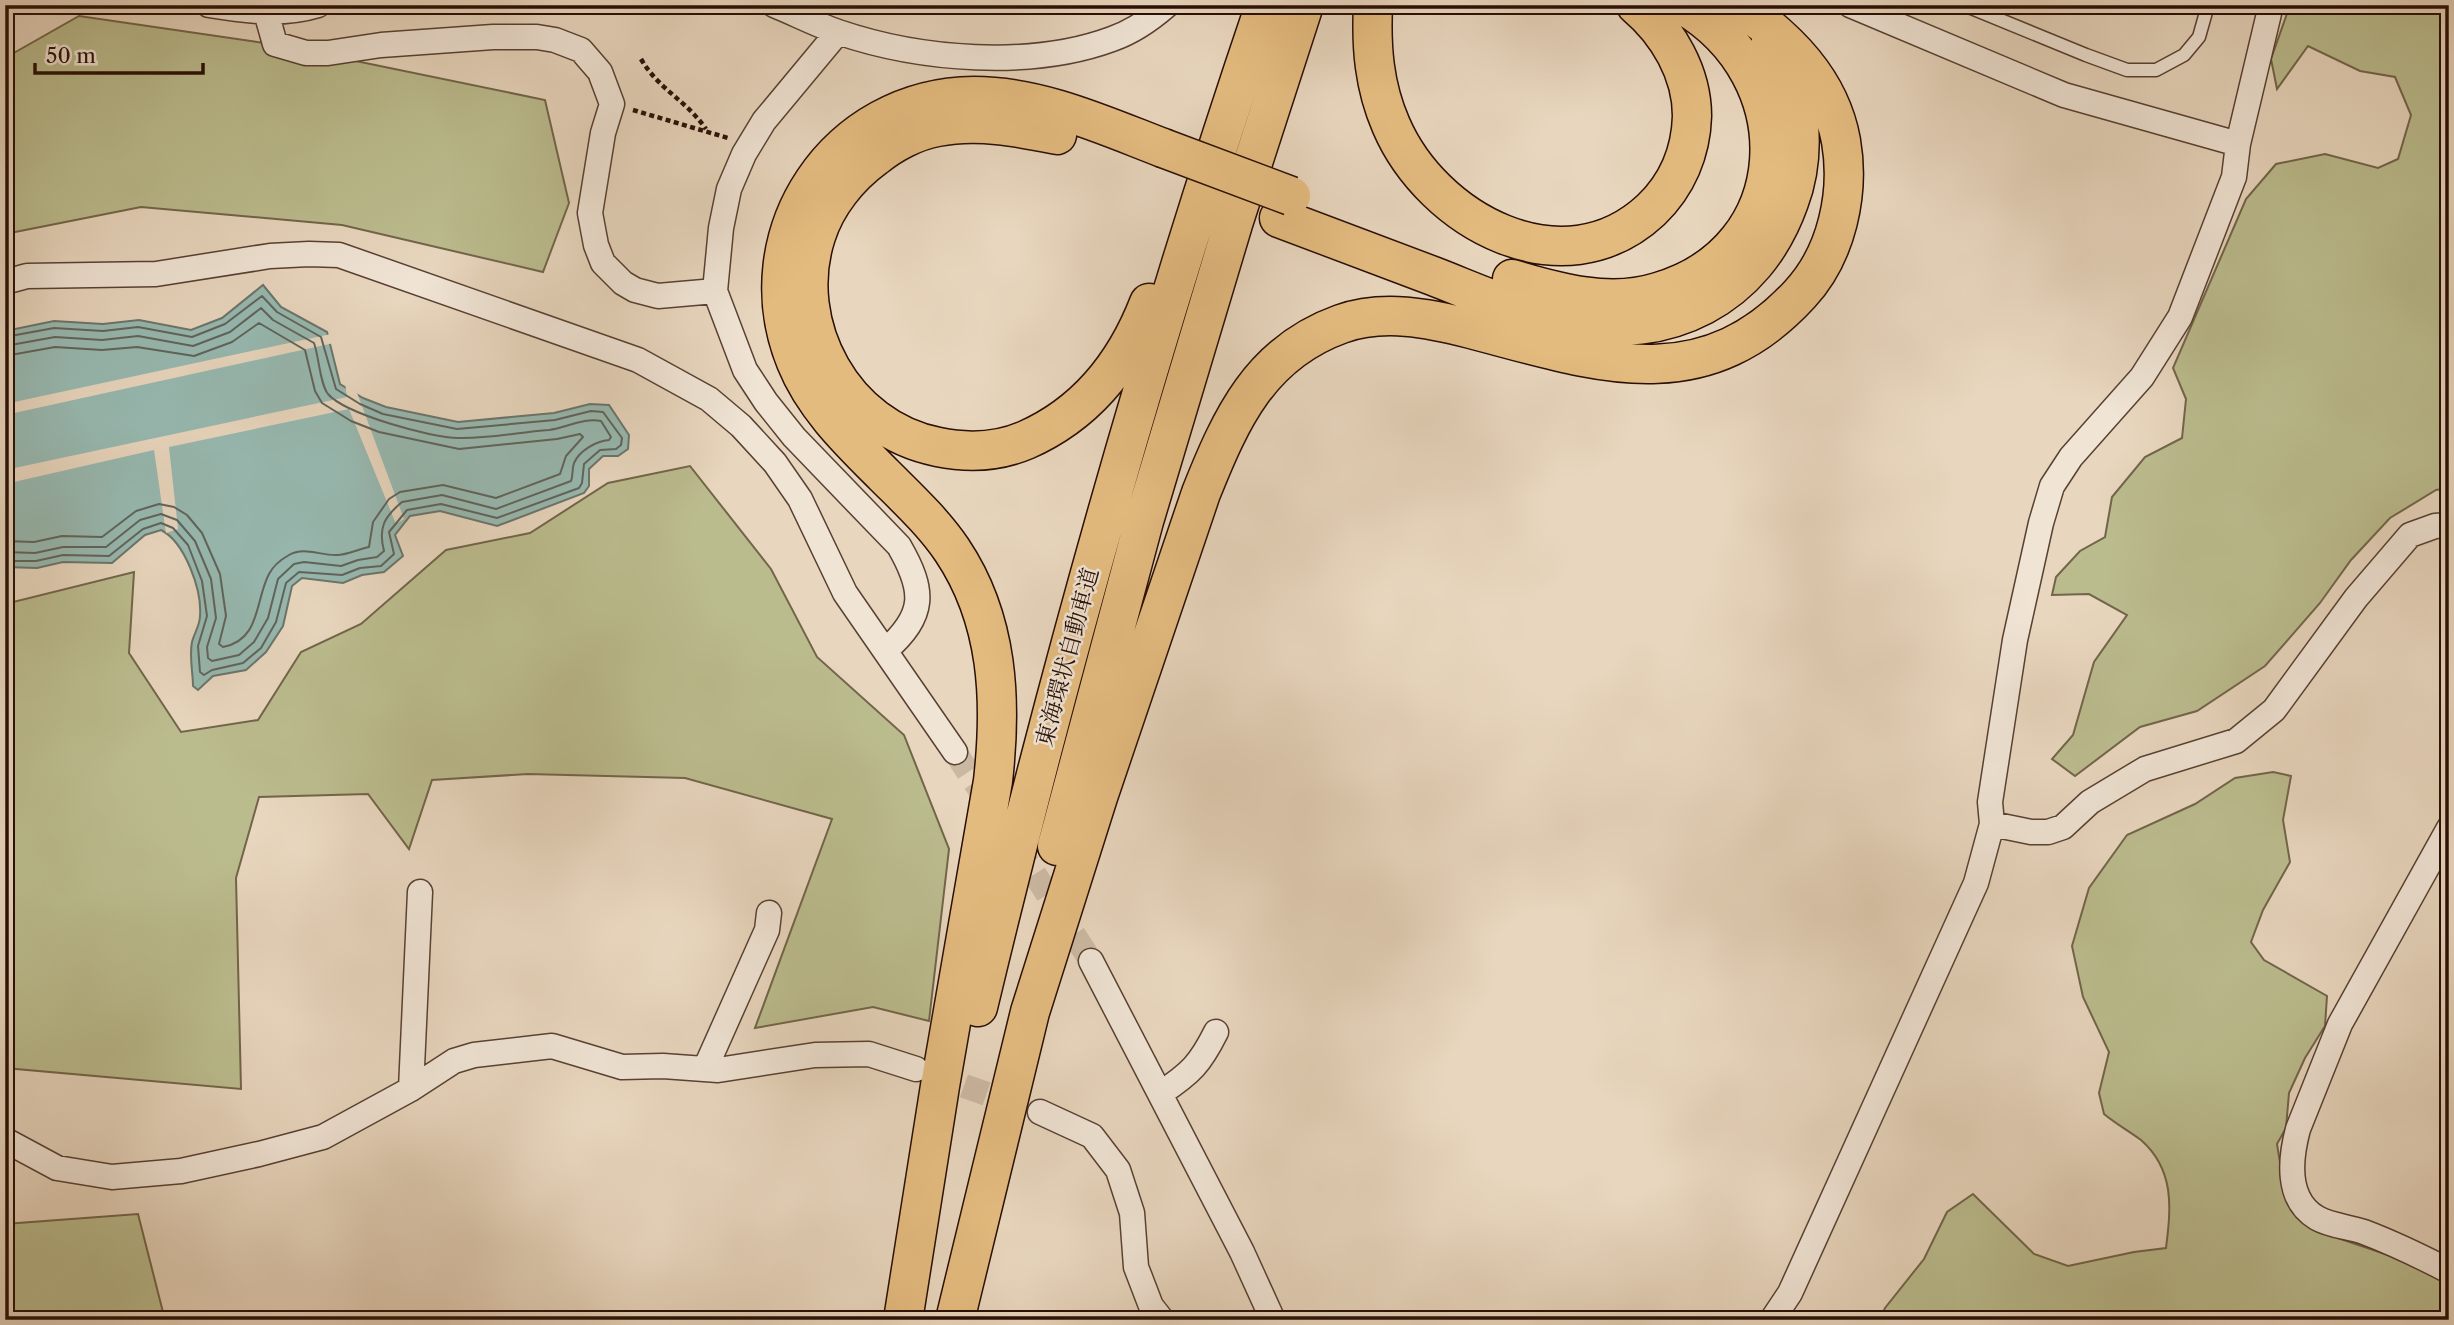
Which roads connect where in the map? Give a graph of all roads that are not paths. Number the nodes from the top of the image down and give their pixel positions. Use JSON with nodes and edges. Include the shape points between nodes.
{"nodes":[{"id":1,"x":209,"y":5,"type":"edge"},
{"id":2,"x":318,"y":5,"type":"edge"},
{"id":3,"x":774,"y":5,"type":"edge"},
{"id":4,"x":1167,"y":5,"type":"edge"},
{"id":5,"x":1254,"y":5,"type":"edge"},
{"id":6,"x":1265,"y":5,"type":"edge"},
{"id":7,"x":1304,"y":5,"type":"edge"},
{"id":8,"x":1373,"y":5,"type":"edge"},
{"id":9,"x":1636,"y":5,"type":"edge"},
{"id":10,"x":1683,"y":5,"type":"edge"},
{"id":11,"x":1732,"y":5,"type":"edge"},
{"id":12,"x":1739,"y":5,"type":"edge"},
{"id":13,"x":1850,"y":5,"type":"edge"},
{"id":14,"x":1964,"y":5,"type":"edge"},
{"id":15,"x":2208,"y":5,"type":"edge"},
{"id":16,"x":2270,"y":5,"type":"edge"},
{"id":17,"x":266,"y":12,"type":"junction"},
{"id":18,"x":838,"y":32,"type":"junction"},
{"id":19,"x":2238,"y":144,"type":"junction"},
{"id":20,"x":1159,"y":159,"type":"junction"},
{"id":21,"x":1285,"y":207,"type":"junction"},
{"id":22,"x":5,"y":282,"type":"edge"},
{"id":23,"x":715,"y":291,"type":"junction"},
{"id":24,"x":2449,"y":525,"type":"edge"},
{"id":25,"x":885,"y":651,"type":"junction"},
{"id":26,"x":955,"y":752,"type":"tunnel mouth"},
{"id":27,"x":1992,"y":824,"type":"junction"},
{"id":28,"x":2449,"y":828,"type":"edge"},
{"id":29,"x":420,"y":892,"type":"dead end"},
{"id":30,"x":769,"y":913,"type":"dead end"},
{"id":31,"x":1090,"y":961,"type":"tunnel mouth"},
{"id":32,"x":1216,"y":1032,"type":"dead end"},
{"id":33,"x":705,"y":1069,"type":"junction"},
{"id":34,"x":916,"y":1069,"type":"tunnel mouth"},
{"id":35,"x":411,"y":1089,"type":"junction"},
{"id":36,"x":1161,"y":1093,"type":"junction"},
{"id":37,"x":1040,"y":1112,"type":"tunnel mouth"},
{"id":38,"x":5,"y":1140,"type":"edge"},
{"id":39,"x":2449,"y":1271,"type":"edge"},
{"id":40,"x":905,"y":1320,"type":"edge"},
{"id":41,"x":948,"y":1320,"type":"edge"},
{"id":42,"x":955,"y":1320,"type":"edge"},
{"id":43,"x":1162,"y":1320,"type":"edge"},
{"id":44,"x":1273,"y":1320,"type":"edge"},
{"id":45,"x":1772,"y":1320,"type":"edge"}],
"edges":[{"from":1,"to":17,"type":"street"},
{"from":2,"to":17,"type":"street"},
{"from":3,"to":18,"type":"street"},
{"from":4,"to":18,"type":"street","via":[[1115,38],[1045,55],[945,54]]},
{"from":5,"to":20,"type":"highway","via":[[1146,309],[1115,370],[1095,394],[1055,425],[1017,444],[984,451],[925,445],[900,435],[860,408],[844,390],[817,340],[809,299],[810,260],[828,210],[861,167],[908,137],[964,123],[1057,135]]},
{"from":6,"to":40,"type":"highway","name":"東海環状自動車道","via":[[1155,348],[1068,654],[989,961]]},
{"from":7,"to":41,"type":"highway","name":"東海環状自動車道","via":[[1233,224],[1106,657],[1026,971]]},
{"from":8,"to":9,"type":"highway","via":[[1371,37],[1381,99],[1391,127],[1423,176],[1463,214],[1489,229],[1515,240],[1568,246],[1619,233],[1640,220],[1659,203],[1686,158],[1692,104],[1686,79],[1662,32]]},
{"from":10,"to":21,"type":"highway","via":[[1713,27],[1749,70],[1768,120],[1770,147],[1760,198],[1738,240],[1721,258],[1682,283],[1630,298],[1544,289]]},
{"from":11,"to":21,"type":"highway","via":[[1774,50],[1788,78],[1796,107],[1798,163],[1793,191],[1773,241],[1738,282],[1692,311],[1633,326],[1570,322],[1500,302]]},
{"from":12,"to":42,"type":"highway","via":[[1787,43],[1823,89],[1841,140],[1844,167],[1838,221],[1822,262],[1807,287],[1765,328],[1711,355],[1645,365],[1591,359],[1420,318],[1370,317],[1344,323],[1294,347],[1272,366],[1238,412],[1201,493],[1038,987]]},
{"from":13,"to":19,"type":"street","via":[[2064,95]]},
{"from":14,"to":15,"type":"lane","via":[[2096,59],[2140,71],[2156,70],[2184,55],[2199,37]]},
{"from":16,"to":19,"type":"street"},
{"from":17,"to":23,"type":"street","via":[[275,44],[306,53],[493,37],[555,40],[581,50],[605,83],[611,104],[590,213],[603,262],[623,284],[658,296]]},
{"from":18,"to":23,"type":"street","via":[[748,147],[729,189]]},
{"from":19,"to":27,"type":"street","via":[[2234,177],[2180,317],[2142,377],[2071,457],[2052,486],[2015,640],[1990,802]]},
{"from":20,"to":21,"type":"highway","bridge":true},
{"from":20,"to":40,"type":"highway","via":[[1066,112],[1035,103],[975,96],[922,103],[872,124],[829,161],[800,204],[783,254],[782,310],[796,363],[827,414],[952,549],[980,604],[995,663],[998,734],[993,782]]},
{"from":22,"to":25,"type":"street","via":[[27,276],[156,274],[270,256],[339,255],[638,360],[709,399],[775,463],[800,499],[845,593]]},
{"from":23,"to":25,"type":"street","via":[[745,370],[766,402],[899,546],[909,564],[919,600],[914,619]]},
{"from":24,"to":27,"type":"street","via":[[2410,535],[2356,598],[2274,710],[2236,741],[2145,769],[2090,802],[2063,827],[2031,832]]},
{"from":25,"to":26,"type":"street"},
{"from":27,"to":45,"type":"street","via":[[1968,903],[1790,1293]]},
{"from":28,"to":39,"type":"street","via":[[2340,1024],[2298,1129],[2293,1173],[2294,1190],[2318,1219],[2365,1233]]},
{"from":29,"to":35,"type":"street"},
{"from":30,"to":33,"type":"street","via":[[767,930]]},
{"from":31,"to":36,"type":"street"},
{"from":32,"to":36,"type":"street","via":[[1201,1061]]},
{"from":33,"to":34,"type":"street","via":[[815,1055],[869,1054]]},
{"from":33,"to":35,"type":"street","via":[[622,1067],[552,1046],[454,1061]]},
{"from":35,"to":38,"type":"street","via":[[323,1137],[181,1171],[112,1177],[57,1168]]},
{"from":36,"to":44,"type":"street"},
{"from":37,"to":43,"type":"street","via":[[1092,1136],[1118,1170],[1132,1213],[1136,1267],[1151,1306]]}]}
